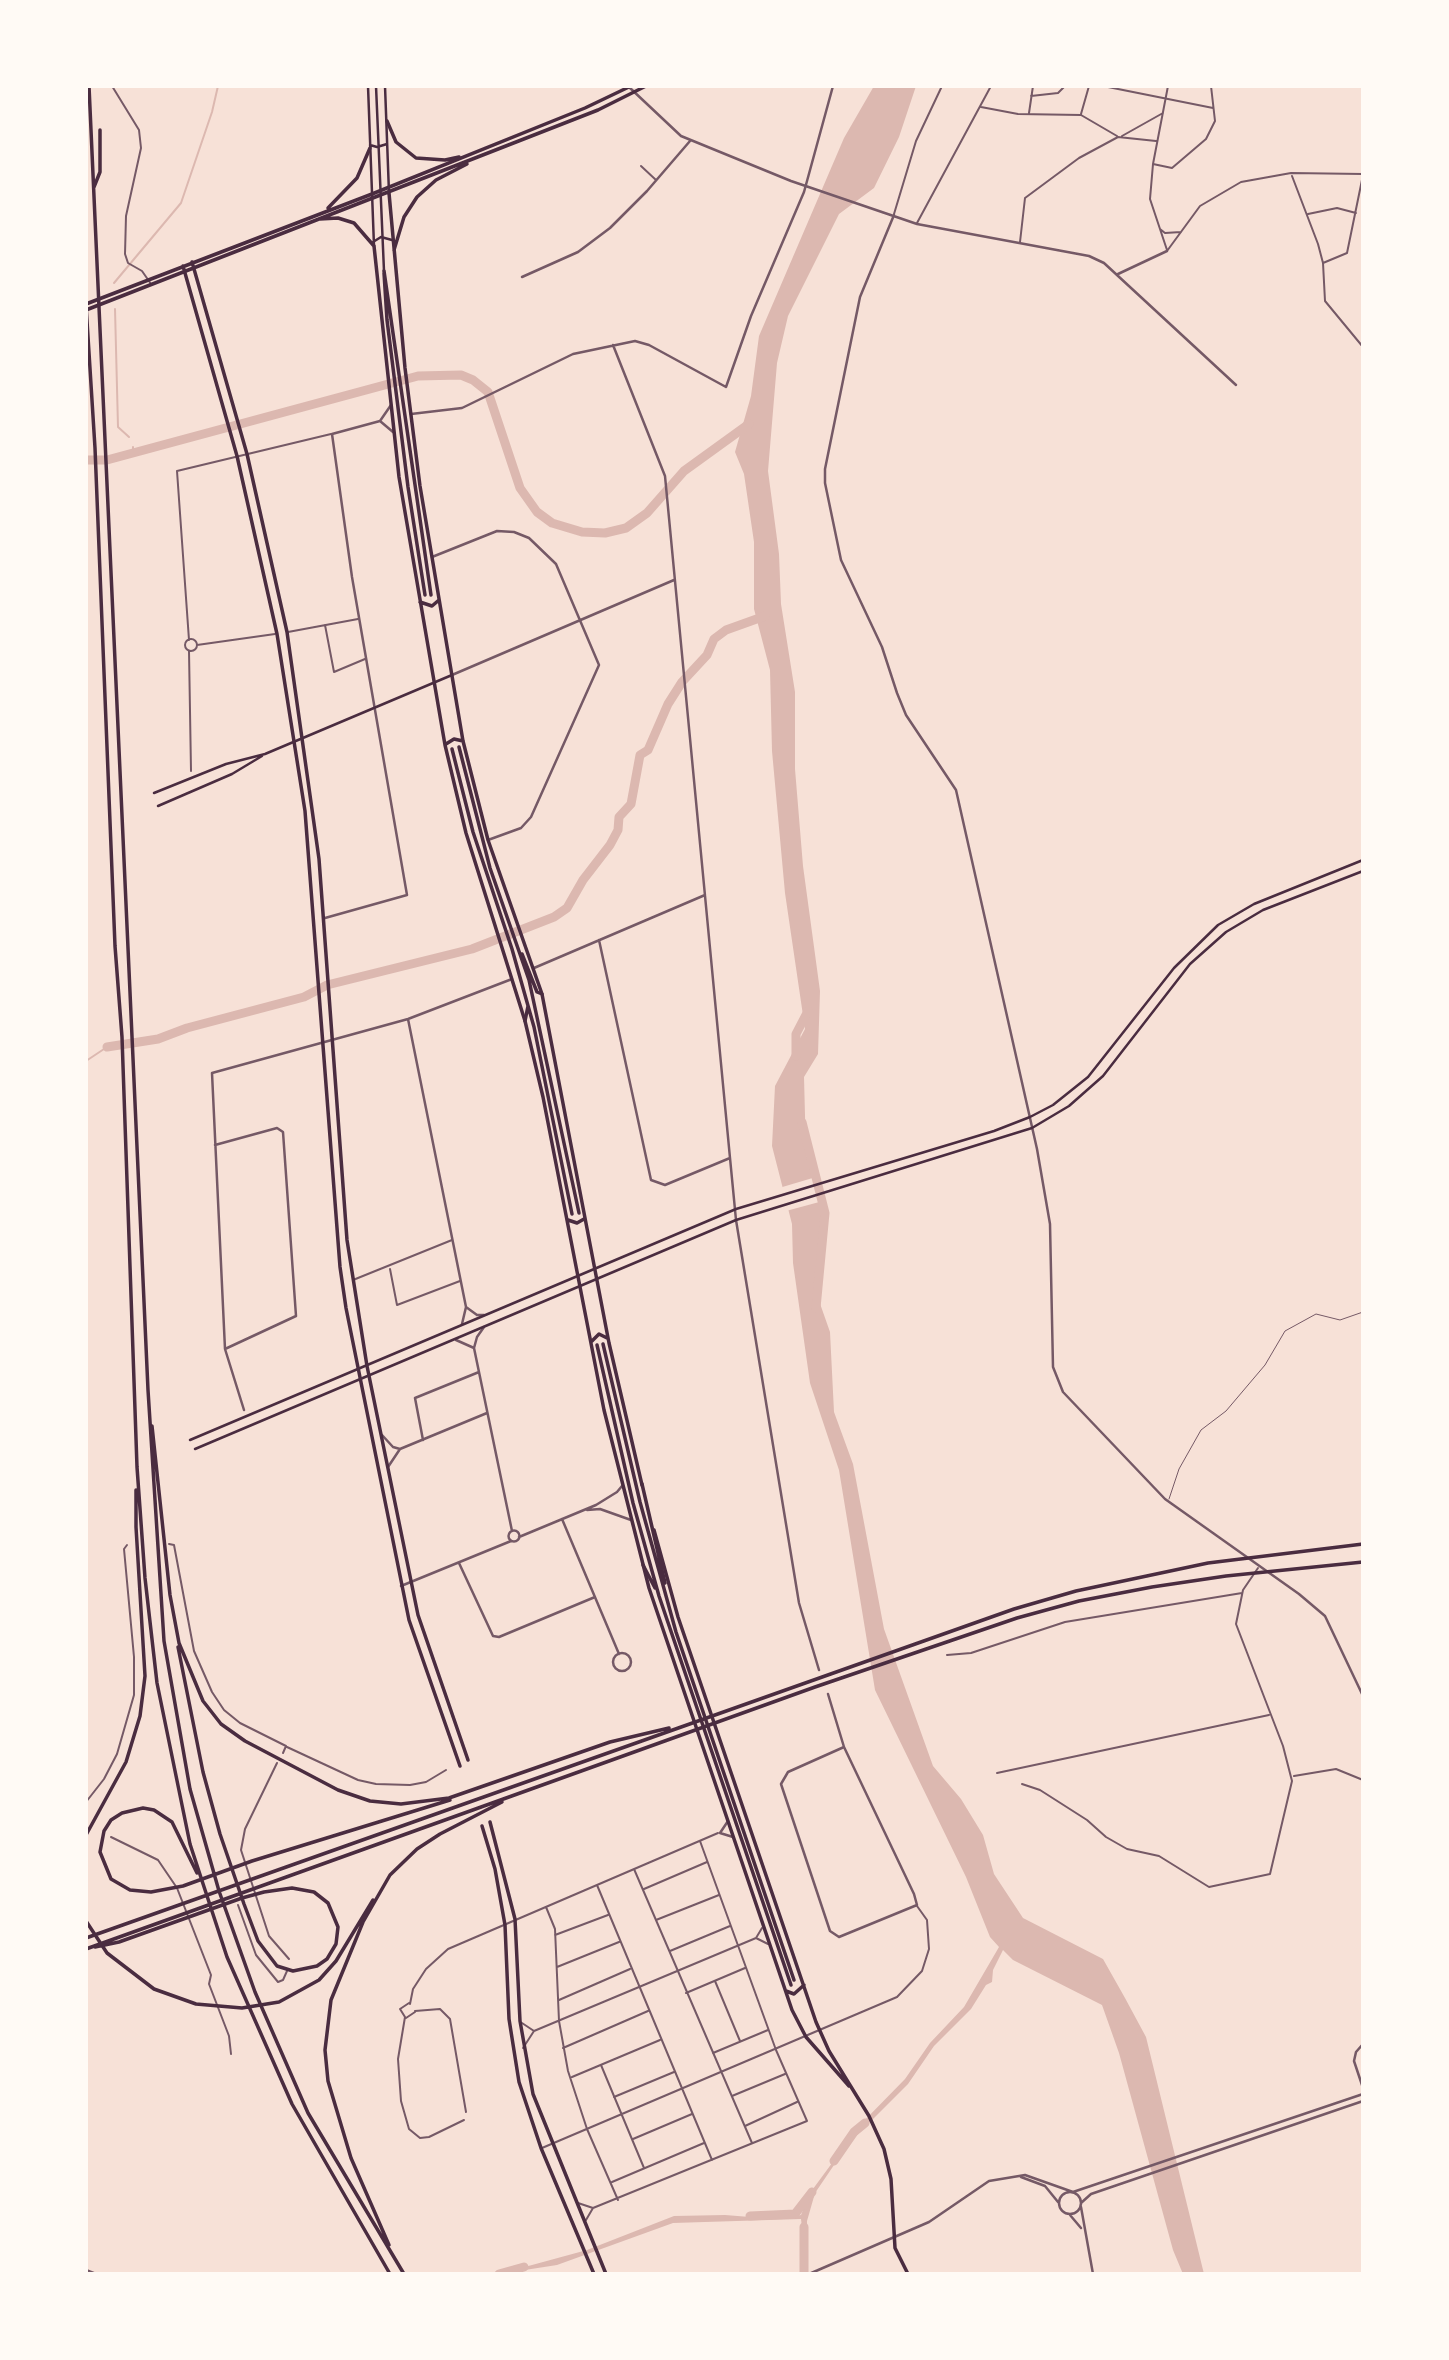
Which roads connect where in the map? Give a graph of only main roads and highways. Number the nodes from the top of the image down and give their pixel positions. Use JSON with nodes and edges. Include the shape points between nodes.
{"nodes":[{"id":1,"x":89,"y":86,"type":"edge"},
{"id":2,"x":368,"y":86,"type":"edge"},
{"id":3,"x":376,"y":86,"type":"edge"},
{"id":4,"x":385,"y":86,"type":"edge"},
{"id":5,"x":631,"y":86,"type":"edge"},
{"id":6,"x":646,"y":86,"type":"edge"},
{"id":7,"x":387,"y":121,"type":"junction"},
{"id":8,"x":100,"y":130,"type":"dead end"},
{"id":9,"x":387,"y":144,"type":"junction"},
{"id":10,"x":370,"y":147,"type":"junction"},
{"id":11,"x":494,"y":151,"type":"junction"},
{"id":12,"x":471,"y":154,"type":"junction"},
{"id":13,"x":388,"y":187,"type":"junction"},
{"id":14,"x":93,"y":189,"type":"junction"},
{"id":15,"x":389,"y":193,"type":"junction"},
{"id":16,"x":372,"y":197,"type":"junction"},
{"id":17,"x":324,"y":211,"type":"junction"},
{"id":18,"x":320,"y":219,"type":"junction"},
{"id":19,"x":392,"y":240,"type":"junction"},
{"id":20,"x":374,"y":244,"type":"junction"},
{"id":21,"x":393,"y":255,"type":"junction"},
{"id":22,"x":192,"y":262,"type":"junction"},
{"id":23,"x":183,"y":266,"type":"junction"},
{"id":24,"x":195,"y":269,"type":"junction"},
{"id":25,"x":384,"y":271,"type":"joint"},
{"id":26,"x":185,"y":272,"type":"junction"},
{"id":27,"x":86,"y":307,"type":"edge"},
{"id":28,"x":87,"y":320,"type":"edge"},
{"id":29,"x":396,"y":370,"type":"junction"},
{"id":30,"x":431,"y":594,"type":"dead end"},
{"id":31,"x":425,"y":595,"type":"dead end"},
{"id":32,"x":440,"y":598,"type":"junction"},
{"id":33,"x":420,"y":602,"type":"junction"},
{"id":34,"x":452,"y":674,"type":"junction"},
{"id":35,"x":434,"y":682,"type":"junction"},
{"id":36,"x":302,"y":738,"type":"junction"},
{"id":37,"x":463,"y":741,"type":"junction"},
{"id":38,"x":293,"y":742,"type":"junction"},
{"id":39,"x":445,"y":745,"type":"junction"},
{"id":40,"x":459,"y":747,"type":"dead end"},
{"id":41,"x":453,"y":748,"type":"dead end"},
{"id":42,"x":265,"y":754,"type":"junction"},
{"id":43,"x":154,"y":793,"type":"dead end"},
{"id":44,"x":158,"y":806,"type":"dead end"},
{"id":45,"x":1363,"y":860,"type":"edge"},
{"id":46,"x":1363,"y":871,"type":"edge"},
{"id":47,"x":521,"y":953,"type":"junction"},
{"id":48,"x":542,"y":994,"type":"junction"},
{"id":49,"x":528,"y":1004,"type":"junction"},
{"id":50,"x":525,"y":1021,"type":"junction"},
{"id":51,"x":579,"y":1213,"type":"dead end"},
{"id":52,"x":572,"y":1214,"type":"dead end"},
{"id":53,"x":586,"y":1216,"type":"junction"},
{"id":54,"x":568,"y":1220,"type":"junction"},
{"id":55,"x":595,"y":1270,"type":"junction"},
{"id":56,"x":579,"y":1277,"type":"junction"},
{"id":57,"x":597,"y":1280,"type":"junction"},
{"id":58,"x":580,"y":1287,"type":"junction"},
{"id":59,"x":591,"y":1342,"type":"junction"},
{"id":60,"x":609,"y":1343,"type":"junction"},
{"id":61,"x":603,"y":1344,"type":"dead end"},
{"id":62,"x":597,"y":1345,"type":"dead end"},
{"id":63,"x":367,"y":1366,"type":"junction"},
{"id":64,"x":359,"y":1370,"type":"junction"},
{"id":65,"x":369,"y":1375,"type":"junction"},
{"id":66,"x":360,"y":1378,"type":"junction"},
{"id":67,"x":148,"y":1390,"type":"junction"},
{"id":68,"x":190,"y":1440,"type":"dead end"},
{"id":69,"x":195,"y":1449,"type":"dead end"},
{"id":70,"x":137,"y":1467,"type":"junction"},
{"id":71,"x":642,"y":1484,"type":"junction"},
{"id":72,"x":1363,"y":1544,"type":"edge"},
{"id":73,"x":1363,"y":1562,"type":"edge"},
{"id":74,"x":643,"y":1565,"type":"junction"},
{"id":75,"x":659,"y":1596,"type":"junction"},
{"id":76,"x":668,"y":1605,"type":"junction"},
{"id":77,"x":173,"y":1614,"type":"junction"},
{"id":78,"x":685,"y":1725,"type":"junction"},
{"id":79,"x":468,"y":1760,"type":"dead end"},
{"id":80,"x":460,"y":1766,"type":"dead end"},
{"id":81,"x":475,"y":1790,"type":"junction"},
{"id":82,"x":523,"y":1793,"type":"junction"},
{"id":83,"x":490,"y":1822,"type":"dead end"},
{"id":84,"x":482,"y":1826,"type":"dead end"},
{"id":85,"x":86,"y":1833,"type":"edge"},
{"id":86,"x":390,"y":1875,"type":"junction"},
{"id":87,"x":204,"y":1890,"type":"junction"},
{"id":88,"x":86,"y":1921,"type":"edge"},
{"id":89,"x":164,"y":1923,"type":"junction"},
{"id":90,"x":86,"y":1938,"type":"edge"},
{"id":91,"x":86,"y":1949,"type":"edge"},
{"id":92,"x":794,"y":1980,"type":"dead end"},
{"id":93,"x":790,"y":1985,"type":"dead end"},
{"id":94,"x":804,"y":1985,"type":"junction"},
{"id":95,"x":786,"y":1991,"type":"junction"},
{"id":96,"x":851,"y":2087,"type":"junction"},
{"id":97,"x":396,"y":2259,"type":"junction"},
{"id":98,"x":390,"y":2274,"type":"edge"},
{"id":99,"x":404,"y":2274,"type":"edge"},
{"id":100,"x":594,"y":2274,"type":"edge"},
{"id":101,"x":606,"y":2274,"type":"edge"},
{"id":102,"x":908,"y":2274,"type":"edge"}],
"edges":[{"from":1,"to":14,"type":"main road"},
{"from":2,"to":10,"type":"main road"},
{"from":3,"to":25,"type":"main road"},
{"from":4,"to":7,"type":"main road"},
{"from":5,"to":12,"type":"main road"},
{"from":6,"to":11,"type":"main road"},
{"from":7,"to":9,"type":"main road"},
{"from":7,"to":12,"type":"main road","via":[[397,142],[416,158],[445,160]]},
{"from":8,"to":14,"type":"main road","via":[[100,172]]},
{"from":9,"to":10,"type":"main road"},
{"from":9,"to":13,"type":"main road"},
{"from":10,"to":16,"type":"main road"},
{"from":10,"to":17,"type":"main road","via":[[357,178]]},
{"from":11,"to":15,"type":"main road"},
{"from":11,"to":21,"type":"main road","via":[[436,180],[422,192],[404,217]]},
{"from":12,"to":13,"type":"main road"},
{"from":13,"to":15,"type":"main road"},
{"from":13,"to":16,"type":"main road"},
{"from":14,"to":67,"type":"main road"},
{"from":15,"to":16,"type":"main road"},
{"from":15,"to":19,"type":"main road"},
{"from":16,"to":17,"type":"main road"},
{"from":16,"to":18,"type":"main road"},
{"from":16,"to":20,"type":"main road"},
{"from":17,"to":22,"type":"main road"},
{"from":18,"to":20,"type":"main road","via":[[354,223]]},
{"from":18,"to":24,"type":"main road"},
{"from":19,"to":20,"type":"main road","via":[[381,237]]},
{"from":19,"to":21,"type":"main road"},
{"from":20,"to":33,"type":"main road","via":[[395,436]]},
{"from":21,"to":32,"type":"main road","via":[[411,414]]},
{"from":22,"to":23,"type":"main road"},
{"from":22,"to":24,"type":"main road"},
{"from":23,"to":26,"type":"main road"},
{"from":23,"to":27,"type":"main road"},
{"from":24,"to":26,"type":"main road"},
{"from":24,"to":36,"type":"main road","via":[[247,454],[287,632]]},
{"from":25,"to":29,"type":"main road"},
{"from":26,"to":27,"type":"main road"},
{"from":26,"to":38,"type":"main road","via":[[237,456],[276,634]]},
{"from":27,"to":28,"type":"main road"},
{"from":28,"to":70,"type":"main road","via":[[122,1037]]},
{"from":29,"to":30,"type":"main road"},
{"from":29,"to":31,"type":"main road"},
{"from":32,"to":33,"type":"main road","via":[[432,606]]},
{"from":32,"to":34,"type":"main road"},
{"from":33,"to":35,"type":"main road"},
{"from":34,"to":35,"type":"main road"},
{"from":34,"to":37,"type":"main road"},
{"from":35,"to":36,"type":"main road"},
{"from":35,"to":39,"type":"main road"},
{"from":36,"to":38,"type":"main road"},
{"from":36,"to":63,"type":"main road","via":[[318,846],[352,1280]]},
{"from":37,"to":39,"type":"main road","via":[[454,739]]},
{"from":37,"to":48,"type":"main road","via":[[488,840]]},
{"from":38,"to":42,"type":"main road"},
{"from":38,"to":64,"type":"main road","via":[[305,811],[341,1276]]},
{"from":39,"to":50,"type":"main road","via":[[466,833]]},
{"from":40,"to":47,"type":"main road","via":[[471,804]]},
{"from":41,"to":49,"type":"main road","via":[[473,832]]},
{"from":42,"to":43,"type":"main road"},
{"from":42,"to":44,"type":"main road","via":[[232,774]]},
{"from":45,"to":55,"type":"main road","via":[[1254,904],[1218,925],[1179,962],[1088,1077],[1053,1105],[994,1131],[758,1201]]},
{"from":46,"to":57,"type":"main road","via":[[1263,911],[1226,932],[1190,964],[1103,1076],[1069,1106],[1032,1128],[760,1211]]},
{"from":47,"to":48,"type":"main road","via":[[537,992]]},
{"from":47,"to":51,"type":"main road","via":[[541,1026]]},
{"from":48,"to":53,"type":"main road"},
{"from":49,"to":50,"type":"main road"},
{"from":49,"to":52,"type":"main road"},
{"from":50,"to":54,"type":"main road"},
{"from":53,"to":54,"type":"main road","via":[[578,1223]]},
{"from":53,"to":55,"type":"main road"},
{"from":54,"to":56,"type":"main road"},
{"from":55,"to":56,"type":"main road"},
{"from":55,"to":57,"type":"main road"},
{"from":56,"to":58,"type":"main road"},
{"from":56,"to":63,"type":"main road"},
{"from":57,"to":58,"type":"main road"},
{"from":57,"to":60,"type":"main road"},
{"from":58,"to":59,"type":"main road"},
{"from":58,"to":65,"type":"main road"},
{"from":59,"to":60,"type":"main road","via":[[599,1334]]},
{"from":59,"to":74,"type":"main road"},
{"from":60,"to":71,"type":"main road"},
{"from":61,"to":76,"type":"main road"},
{"from":62,"to":75,"type":"main road"},
{"from":63,"to":64,"type":"main road"},
{"from":63,"to":65,"type":"main road"},
{"from":64,"to":66,"type":"main road"},
{"from":64,"to":68,"type":"main road"},
{"from":65,"to":66,"type":"main road"},
{"from":65,"to":79,"type":"main road","via":[[410,1584],[428,1650]]},
{"from":66,"to":69,"type":"main road"},
{"from":66,"to":80,"type":"main road","via":[[401,1586],[419,1655]]},
{"from":67,"to":77,"type":"main road"},
{"from":67,"to":97,"type":"main road","via":[[164,1640],[190,1789],[219,1891],[297,2091]]},
{"from":70,"to":85,"type":"main road","via":[[143,1694],[129,1755]]},
{"from":70,"to":87,"type":"main road","via":[[158,1683],[190,1844]]},
{"from":71,"to":76,"type":"main road"},
{"from":71,"to":94,"type":"main road","via":[[682,1630]]},
{"from":72,"to":78,"type":"main road","via":[[1208,1563],[1076,1591]]},
{"from":73,"to":82,"type":"main road","via":[[1226,1576],[1079,1601],[815,1686]]},
{"from":74,"to":75,"type":"main road"},
{"from":74,"to":95,"type":"main road"},
{"from":75,"to":93,"type":"main road"},
{"from":76,"to":92,"type":"main road"},
{"from":77,"to":81,"type":"main road","via":[[181,1651],[203,1701],[221,1724],[245,1741],[338,1790],[370,1801],[401,1804]]},
{"from":77,"to":89,"type":"main road","via":[[203,1772],[220,1834],[258,1941],[277,1966],[293,1971],[317,1966],[332,1952],[338,1937],[328,1903],[304,1889],[268,1892]]},
{"from":78,"to":81,"type":"main road","via":[[621,1739]]},
{"from":78,"to":90,"type":"main road"},
{"from":81,"to":87,"type":"main road","via":[[404,1817],[252,1861],[162,1891],[143,1892],[111,1879],[100,1852],[104,1830],[121,1813],[154,1810],[172,1822]]},
{"from":82,"to":86,"type":"main road","via":[[440,1834]]},
{"from":82,"to":89,"type":"main road"},
{"from":83,"to":101,"type":"main road","via":[[515,1919],[520,2021],[533,2094]]},
{"from":84,"to":100,"type":"main road","via":[[505,1925],[515,2061],[541,2148]]},
{"from":86,"to":88,"type":"main road","via":[[329,1970],[300,1993],[242,2008],[197,2004],[154,1989],[107,1953]]},
{"from":86,"to":97,"type":"main road","via":[[336,1983],[325,2050],[328,2081],[347,2147]]},
{"from":87,"to":98,"type":"main road","via":[[227,1957],[279,2077]]},
{"from":89,"to":91,"type":"main road"},
{"from":94,"to":95,"type":"main road","via":[[797,1993]]},
{"from":94,"to":96,"type":"main road","via":[[820,2031]]},
{"from":95,"to":96,"type":"main road","via":[[806,2037]]},
{"from":96,"to":102,"type":"main road","via":[[878,2133],[891,2179],[893,2238]]},
{"from":97,"to":99,"type":"main road"}]}
